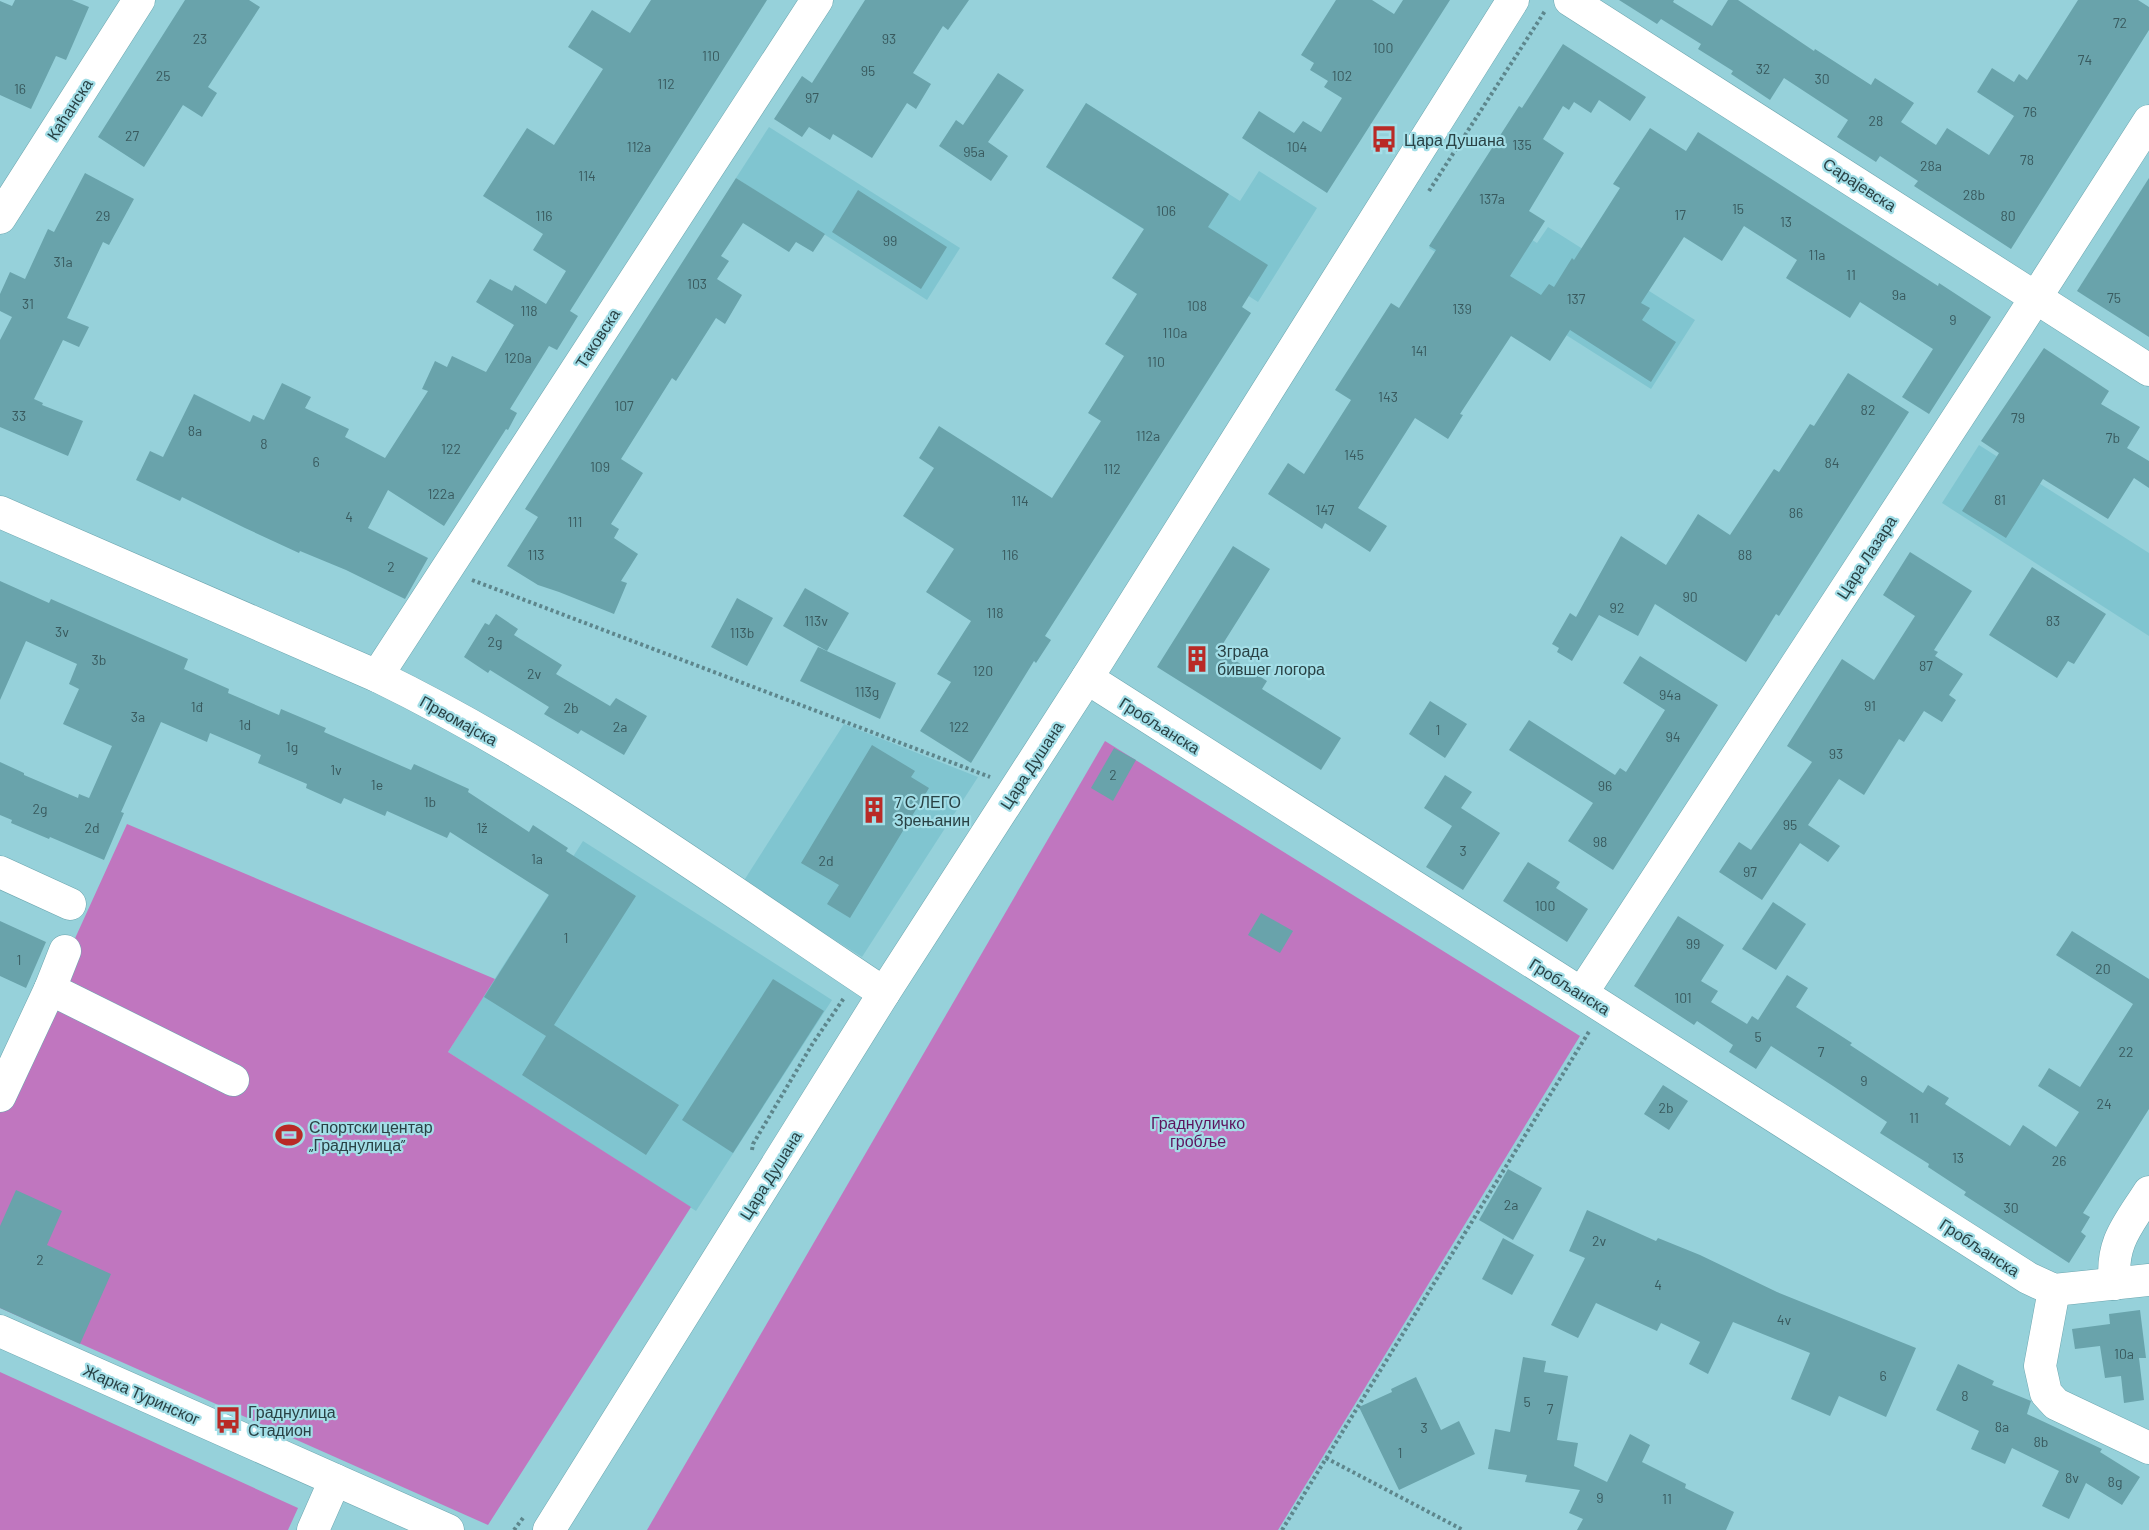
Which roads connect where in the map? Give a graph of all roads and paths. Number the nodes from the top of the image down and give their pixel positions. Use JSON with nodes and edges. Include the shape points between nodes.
{"nodes":[{"id":1,"x":139,"y":0,"type":"edge"},
{"id":2,"x":818,"y":0,"type":"edge"},
{"id":3,"x":1513,"y":0,"type":"edge"},
{"id":4,"x":1570,"y":0,"type":"edge"},
{"id":5,"x":2149,"y":121,"type":"edge"},
{"id":6,"x":0,"y":218,"type":"edge"},
{"id":7,"x":2036,"y":297,"type":"junction"},
{"id":8,"x":2149,"y":370,"type":"edge"},
{"id":9,"x":0,"y":512,"type":"edge"},
{"id":10,"x":445,"y":570,"type":"junction"},
{"id":11,"x":377,"y":676,"type":"junction"},
{"id":12,"x":1087,"y":678,"type":"junction"},
{"id":13,"x":990,"y":777,"type":"dead end"},
{"id":14,"x":0,"y":872,"type":"edge"},
{"id":15,"x":70,"y":904,"type":"dead end"},
{"id":16,"x":65,"y":951,"type":"dead end"},
{"id":17,"x":50,"y":989,"type":"junction"},
{"id":18,"x":884,"y":993,"type":"junction"},
{"id":19,"x":1593,"y":1000,"type":"junction"},
{"id":20,"x":232,"y":1080,"type":"dead end"},
{"id":21,"x":0,"y":1096,"type":"edge"},
{"id":22,"x":2149,"y":1192,"type":"edge"},
{"id":23,"x":2149,"y":1280,"type":"edge"},
{"id":24,"x":2115,"y":1284,"type":"junction"},
{"id":25,"x":2054,"y":1290,"type":"junction"},
{"id":26,"x":0,"y":1331,"type":"edge"},
{"id":27,"x":2149,"y":1448,"type":"edge"},
{"id":28,"x":1326,"y":1458,"type":"junction"},
{"id":29,"x":335,"y":1480,"type":"junction"},
{"id":30,"x":313,"y":1530,"type":"edge"},
{"id":31,"x":448,"y":1530,"type":"edge"},
{"id":32,"x":549,"y":1530,"type":"edge"},
{"id":33,"x":1282,"y":1530,"type":"edge"},
{"id":34,"x":1463,"y":1530,"type":"edge"}],
"edges":[{"from":1,"to":6,"type":"street","name":"Каћанска"},
{"from":2,"to":10,"type":"street","name":"Таковска"},
{"from":3,"to":12,"type":"street","name":"Цара Душана"},
{"from":4,"to":7,"type":"street","name":"Сарајевска"},
{"from":5,"to":7,"type":"street","name":"Цара Лазара"},
{"from":7,"to":8,"type":"street","name":"Сарајевска"},
{"from":7,"to":19,"type":"street","name":"Цара Лазара"},
{"from":9,"to":11,"type":"street","name":"Првомајска"},
{"from":10,"to":11,"type":"street","name":"Таковска"},
{"from":10,"to":13,"type":"path"},
{"from":11,"to":18,"type":"street","name":"Првомајска","via":[[437,706],[614,813]]},
{"from":12,"to":18,"type":"street","name":"Цара Душана"},
{"from":12,"to":19,"type":"street","name":"Гробљанска"},
{"from":14,"to":15,"type":"street"},
{"from":16,"to":17,"type":"street"},
{"from":17,"to":20,"type":"street"},
{"from":17,"to":21,"type":"street"},
{"from":18,"to":32,"type":"street","name":"Цара Душана"},
{"from":19,"to":25,"type":"street","name":"Гробљанска","via":[[2028,1278]]},
{"from":19,"to":28,"type":"path"},
{"from":22,"to":24,"type":"street","via":[[2120,1239],[2114,1259]]},
{"from":23,"to":24,"type":"street"},
{"from":24,"to":25,"type":"street"},
{"from":25,"to":27,"type":"street","via":[[2040,1366],[2046,1393],[2056,1404]]},
{"from":26,"to":29,"type":"street","name":"Жарка Туринског"},
{"from":28,"to":33,"type":"path"},
{"from":28,"to":34,"type":"path"},
{"from":29,"to":30,"type":"street"},
{"from":29,"to":31,"type":"street","name":"Жарка Туринског"}]}
